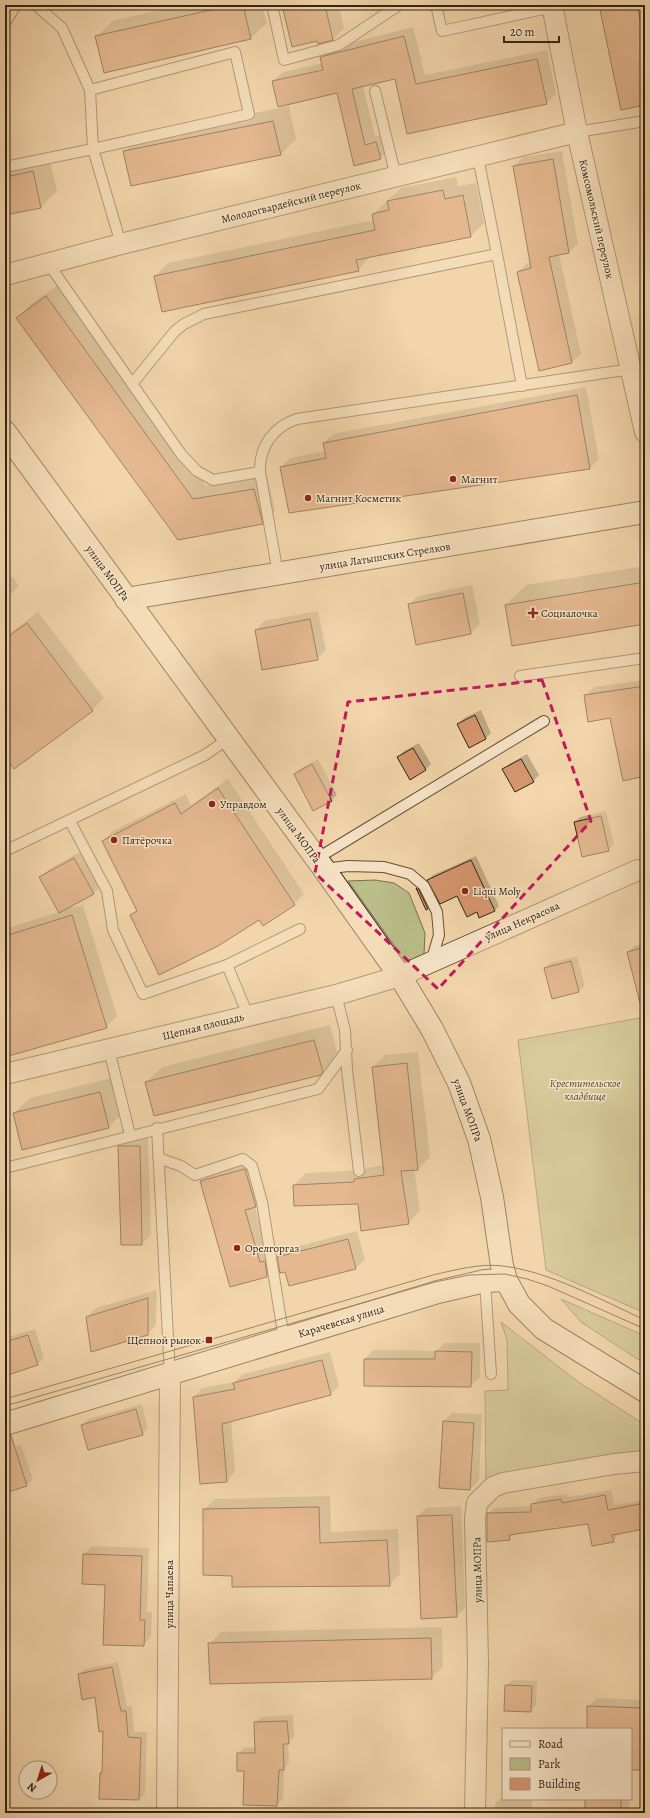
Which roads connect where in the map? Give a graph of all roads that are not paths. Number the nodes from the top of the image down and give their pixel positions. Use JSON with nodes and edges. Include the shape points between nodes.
{"nodes":[{"id":1,"x":16,"y":5,"type":"edge"},
{"id":2,"x":36,"y":5,"type":"edge"},
{"id":3,"x":272,"y":5,"type":"edge"},
{"id":4,"x":398,"y":5,"type":"edge"},
{"id":5,"x":436,"y":5,"type":"edge"},
{"id":6,"x":552,"y":6,"type":"edge"},
{"id":7,"x":5,"y":23,"type":"edge"},
{"id":8,"x":90,"y":90,"type":"junction"},
{"id":9,"x":375,"y":91,"type":"dead end"},
{"id":10,"x":645,"y":121,"type":"edge"},
{"id":11,"x":577,"y":132,"type":"junction"},
{"id":12,"x":94,"y":149,"type":"junction"},
{"id":13,"x":478,"y":156,"type":"junction"},
{"id":14,"x":5,"y":167,"type":"edge"},
{"id":15,"x":396,"y":177,"type":"junction"},
{"id":16,"x":121,"y":244,"type":"junction"},
{"id":17,"x":497,"y":254,"type":"junction"},
{"id":18,"x":48,"y":263,"type":"junction"},
{"id":19,"x":5,"y":275,"type":"edge"},
{"id":20,"x":631,"y":369,"type":"junction"},
{"id":21,"x":132,"y":384,"type":"junction"},
{"id":22,"x":522,"y":386,"type":"junction"},
{"id":23,"x":5,"y":432,"type":"edge"},
{"id":24,"x":645,"y":432,"type":"edge"},
{"id":25,"x":260,"y":472,"type":"junction"},
{"id":26,"x":645,"y":512,"type":"edge"},
{"id":27,"x":278,"y":574,"type":"junction"},
{"id":28,"x":126,"y":599,"type":"junction"},
{"id":29,"x":645,"y":658,"type":"edge"},
{"id":30,"x":520,"y":676,"type":"dead end"},
{"id":31,"x":544,"y":721,"type":"dead end"},
{"id":32,"x":228,"y":739,"type":"junction"},
{"id":33,"x":70,"y":821,"type":"junction"},
{"id":34,"x":5,"y":851,"type":"edge"},
{"id":35,"x":320,"y":864,"type":"junction"},
{"id":36,"x":643,"y":868,"type":"edge"},
{"id":37,"x":300,"y":929,"type":"dead end"},
{"id":38,"x":431,"y":962,"type":"junction"},
{"id":39,"x":227,"y":966,"type":"junction"},
{"id":40,"x":400,"y":976,"type":"junction"},
{"id":41,"x":336,"y":995,"type":"junction"},
{"id":42,"x":248,"y":1015,"type":"junction"},
{"id":43,"x":109,"y":1050,"type":"junction"},
{"id":44,"x":347,"y":1050,"type":"junction"},
{"id":45,"x":5,"y":1074,"type":"edge"},
{"id":46,"x":157,"y":1128,"type":"junction"},
{"id":47,"x":130,"y":1135,"type":"junction"},
{"id":48,"x":158,"y":1158,"type":"junction"},
{"id":49,"x":5,"y":1168,"type":"edge"},
{"id":50,"x":358,"y":1171,"type":"dead end"},
{"id":51,"x":496,"y":1280,"type":"junction"},
{"id":52,"x":284,"y":1339,"type":"junction"},
{"id":53,"x":491,"y":1374,"type":"dead end"},
{"id":54,"x":170,"y":1375,"type":"junction"},
{"id":55,"x":645,"y":1391,"type":"edge"},
{"id":56,"x":5,"y":1424,"type":"edge"},
{"id":57,"x":645,"y":1461,"type":"edge"},
{"id":58,"x":167,"y":1813,"type":"edge"},
{"id":59,"x":475,"y":1813,"type":"edge"}],
"edges":[{"from":1,"to":7,"type":"lane"},
{"from":2,"to":8,"type":"lane","via":[[62,28]]},
{"from":3,"to":4,"type":"lane","via":[[284,60],[339,45]]},
{"from":5,"to":6,"type":"lane","via":[[442,31]]},
{"from":6,"to":11,"type":"street","name":"Комсомольский переулок"},
{"from":8,"to":12,"type":"lane"},
{"from":8,"to":12,"type":"lane","via":[[235,52],[249,114]]},
{"from":9,"to":15,"type":"lane"},
{"from":10,"to":11,"type":"lane"},
{"from":11,"to":13,"type":"street","name":"Молодогвардейский переулок"},
{"from":11,"to":20,"type":"street","name":"Комсомольский переулок"},
{"from":12,"to":14,"type":"lane"},
{"from":12,"to":16,"type":"lane"},
{"from":13,"to":15,"type":"street","name":"Молодогвардейский переулок"},
{"from":13,"to":17,"type":"lane"},
{"from":15,"to":16,"type":"street","name":"Молодогвардейский переулок"},
{"from":16,"to":18,"type":"street","name":"Молодогвардейский переулок"},
{"from":17,"to":21,"type":"lane","via":[[204,314],[175,331]]},
{"from":17,"to":22,"type":"lane"},
{"from":18,"to":19,"type":"street","name":"Молодогвардейский переулок"},
{"from":18,"to":21,"type":"lane"},
{"from":20,"to":22,"type":"lane"},
{"from":20,"to":24,"type":"street","name":"Комсомольский переулок"},
{"from":21,"to":25,"type":"lane","via":[[181,454],[197,472],[213,480]]},
{"from":22,"to":25,"type":"lane","via":[[297,419],[278,428],[270,438],[260,461]]},
{"from":23,"to":28,"type":"street","name":"улица МОПРа"},
{"from":25,"to":27,"type":"lane"},
{"from":26,"to":27,"type":"street","name":"улица Латышских Стрелков"},
{"from":27,"to":28,"type":"street","name":"улица Латышских Стрелков"},
{"from":28,"to":32,"type":"street","name":"улица МОПРа"},
{"from":29,"to":30,"type":"lane"},
{"from":31,"to":35,"type":"lane"},
{"from":32,"to":33,"type":"lane","via":[[205,755]]},
{"from":32,"to":35,"type":"street","name":"улица МОПРа"},
{"from":33,"to":34,"type":"lane"},
{"from":33,"to":39,"type":"lane","via":[[106,891],[113,930],[143,994]]},
{"from":35,"to":38,"type":"lane","via":[[384,867],[410,874],[424,886],[437,912],[439,935]]},
{"from":35,"to":40,"type":"street","name":"улица МОПРа"},
{"from":36,"to":38,"type":"street","name":"улица Некрасова"},
{"from":37,"to":39,"type":"lane"},
{"from":38,"to":40,"type":"street","name":"улица Некрасова"},
{"from":39,"to":42,"type":"lane"},
{"from":40,"to":41,"type":"street","name":"Щепная площадь"},
{"from":40,"to":51,"type":"street","name":"улица МОПРа","via":[[432,1029],[456,1076],[479,1139],[492,1197],[502,1266]]},
{"from":41,"to":42,"type":"street","name":"Щепная площадь"},
{"from":41,"to":44,"type":"lane","via":[[344,1023]]},
{"from":42,"to":43,"type":"street","name":"Щепная площадь"},
{"from":43,"to":45,"type":"street","name":"Щепная площадь"},
{"from":43,"to":47,"type":"lane"},
{"from":44,"to":46,"type":"lane","via":[[318,1089]]},
{"from":44,"to":50,"type":"lane"},
{"from":46,"to":47,"type":"lane"},
{"from":46,"to":48,"type":"lane"},
{"from":47,"to":49,"type":"lane"},
{"from":48,"to":52,"type":"lane","via":[[181,1166],[195,1175],[243,1160],[252,1166],[262,1202]]},
{"from":48,"to":54,"type":"lane"},
{"from":51,"to":52,"type":"street","name":"Карачевская улица","via":[[438,1292]]},
{"from":51,"to":53,"type":"lane"},
{"from":51,"to":55,"type":"street","via":[[544,1329]]},
{"from":52,"to":54,"type":"street","name":"Карачевская улица"},
{"from":54,"to":56,"type":"street","name":"Карачевская улица"},
{"from":54,"to":58,"type":"street","name":"улица Чапаева"},
{"from":57,"to":59,"type":"street","name":"улица МОПРа","via":[[503,1483],[493,1487],[477,1503],[475,1518],[478,1663]]}]}
